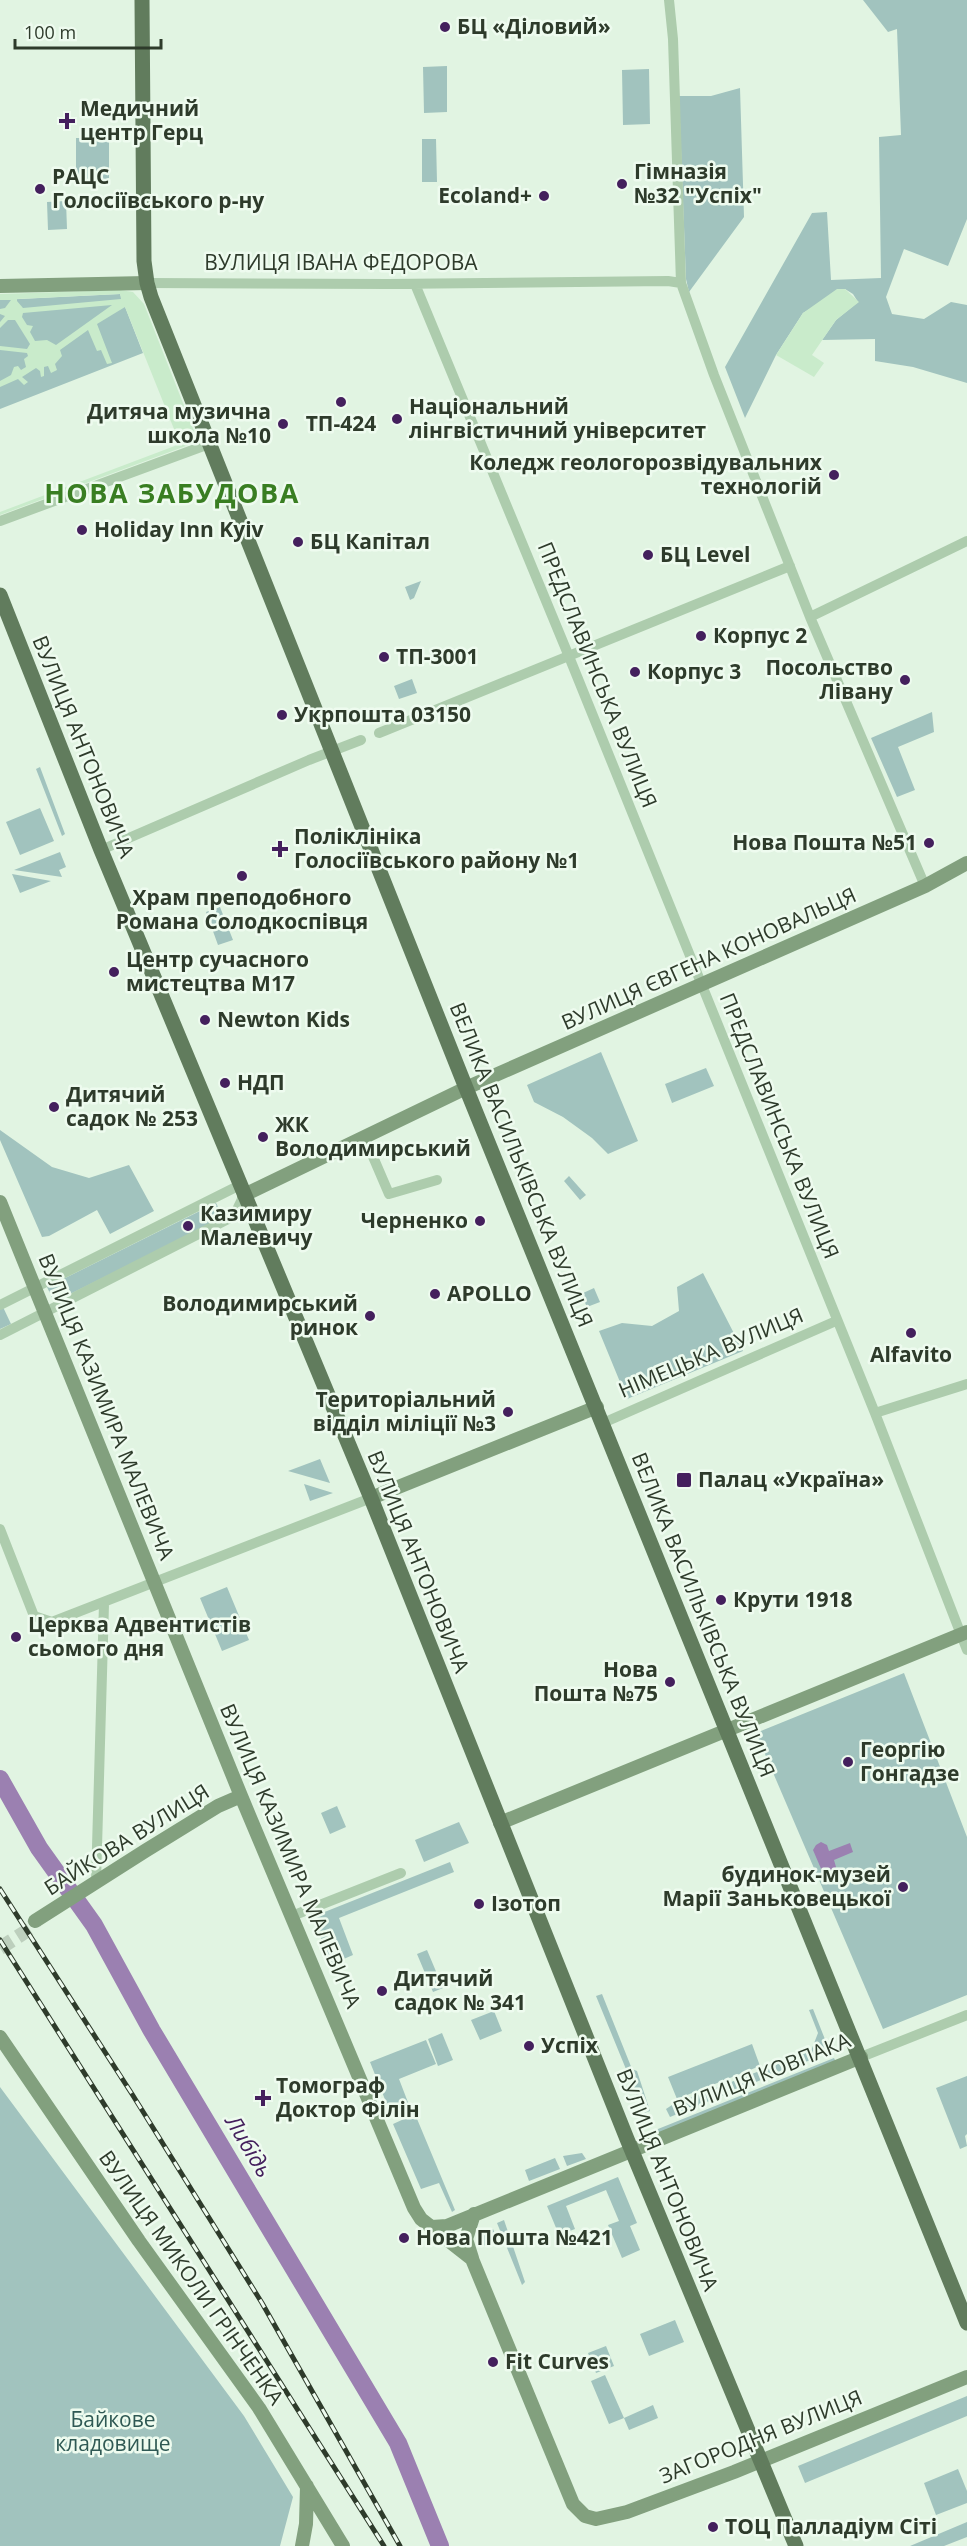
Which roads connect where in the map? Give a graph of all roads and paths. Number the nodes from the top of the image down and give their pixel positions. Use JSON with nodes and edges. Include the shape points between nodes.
{"nodes":[{"id":1,"x":142,"y":0,"type":"edge"},
{"id":2,"x":669,"y":0,"type":"edge"},
{"id":3,"x":681,"y":283,"type":"junction"},
{"id":4,"x":147,"y":284,"type":"junction"},
{"id":5,"x":415,"y":284,"type":"junction"},
{"id":6,"x":0,"y":286,"type":"edge"},
{"id":7,"x":209,"y":444,"type":"junction"},
{"id":8,"x":0,"y":521,"type":"edge"},
{"id":9,"x":967,"y":541,"type":"edge"},
{"id":10,"x":790,"y":566,"type":"junction"},
{"id":11,"x":0,"y":595,"type":"edge"},
{"id":12,"x":810,"y":617,"type":"junction"},
{"id":13,"x":569,"y":656,"type":"junction"},
{"id":14,"x":378,"y":733,"type":"dead end"},
{"id":15,"x":361,"y":740,"type":"dead end"},
{"id":16,"x":331,"y":751,"type":"junction"},
{"id":17,"x":101,"y":850,"type":"junction"},
{"id":18,"x":967,"y":863,"type":"edge"},
{"id":19,"x":926,"y":886,"type":"junction"},
{"id":20,"x":701,"y":985,"type":"junction"},
{"id":21,"x":466,"y":1088,"type":"junction"},
{"id":22,"x":365,"y":1138,"type":"junction"},
{"id":23,"x":437,"y":1180,"type":"dead end"},
{"id":24,"x":242,"y":1190,"type":"junction"},
{"id":25,"x":0,"y":1202,"type":"edge"},
{"id":26,"x":35,"y":1289,"type":"junction"},
{"id":27,"x":0,"y":1305,"type":"edge"},
{"id":28,"x":45,"y":1314,"type":"junction"},
{"id":29,"x":836,"y":1321,"type":"junction"},
{"id":30,"x":0,"y":1335,"type":"edge"},
{"id":31,"x":967,"y":1384,"type":"edge"},
{"id":32,"x":597,"y":1407,"type":"junction"},
{"id":33,"x":875,"y":1413,"type":"junction"},
{"id":34,"x":603,"y":1423,"type":"junction"},
{"id":35,"x":371,"y":1498,"type":"junction"},
{"id":36,"x":0,"y":1529,"type":"edge"},
{"id":37,"x":155,"y":1583,"type":"junction"},
{"id":38,"x":104,"y":1604,"type":"junction"},
{"id":39,"x":964,"y":1634,"type":"edge"},
{"id":40,"x":967,"y":1650,"type":"edge"},
{"id":41,"x":726,"y":1729,"type":"junction"},
{"id":42,"x":241,"y":1796,"type":"junction"},
{"id":43,"x":500,"y":1823,"type":"junction"},
{"id":44,"x":401,"y":1873,"type":"dead end"},
{"id":45,"x":91,"y":1885,"type":"junction"},
{"id":46,"x":292,"y":1916,"type":"junction"},
{"id":47,"x":35,"y":1922,"type":"tunnel mouth"},
{"id":48,"x":967,"y":2015,"type":"edge"},
{"id":49,"x":0,"y":2037,"type":"edge"},
{"id":50,"x":861,"y":2057,"type":"junction"},
{"id":51,"x":632,"y":2151,"type":"junction"},
{"id":52,"x":474,"y":2214,"type":"junction"},
{"id":53,"x":432,"y":2228,"type":"junction"},
{"id":54,"x":472,"y":2259,"type":"junction"},
{"id":55,"x":967,"y":2322,"type":"edge"},
{"id":56,"x":967,"y":2377,"type":"edge"},
{"id":57,"x":761,"y":2460,"type":"junction"},
{"id":58,"x":307,"y":2486,"type":"junction"},
{"id":59,"x":573,"y":2504,"type":"joint"},
{"id":60,"x":302,"y":2546,"type":"edge"},
{"id":61,"x":343,"y":2546,"type":"edge"},
{"id":62,"x":796,"y":2546,"type":"edge"}],
"edges":[{"from":1,"to":4,"type":"main road","name":"ВЕЛИКА ВАСИЛЬКІВСЬКА ВУЛИЦЯ"},
{"from":2,"to":3,"type":"street"},
{"from":3,"to":5,"type":"street","name":"ВУЛИЦЯ ІВАНА ФЕДОРОВА"},
{"from":3,"to":10,"type":"street"},
{"from":4,"to":5,"type":"street","name":"ВУЛИЦЯ ІВАНА ФЕДОРОВА"},
{"from":4,"to":6,"type":"main road","name":"ВУЛИЦЯ ІВАНА ФЕДОРОВА"},
{"from":4,"to":7,"type":"main road","name":"ВЕЛИКА ВАСИЛЬКІВСЬКА ВУЛИЦЯ"},
{"from":5,"to":13,"type":"street","name":"ПРЕДСЛАВИНСЬКА ВУЛИЦЯ"},
{"from":7,"to":8,"type":"street"},
{"from":7,"to":16,"type":"main road","name":"ВЕЛИКА ВАСИЛЬКІВСЬКА ВУЛИЦЯ"},
{"from":9,"to":12,"type":"street"},
{"from":10,"to":12,"type":"street"},
{"from":10,"to":13,"type":"street"},
{"from":11,"to":17,"type":"main road","name":"ВУЛИЦЯ АНТОНОВИЧА"},
{"from":12,"to":19,"type":"street"},
{"from":13,"to":14,"type":"street"},
{"from":13,"to":20,"type":"street","name":"ПРЕДСЛАВИНСЬКА ВУЛИЦЯ"},
{"from":15,"to":16,"type":"street"},
{"from":16,"to":17,"type":"street"},
{"from":16,"to":21,"type":"main road","name":"ВЕЛИКА ВАСИЛЬКІВСЬКА ВУЛИЦЯ"},
{"from":17,"to":24,"type":"main road","name":"ВУЛИЦЯ АНТОНОВИЧА"},
{"from":18,"to":19,"type":"main road","name":"ВУЛИЦЯ ЄВГЕНА КОНОВАЛЬЦЯ"},
{"from":19,"to":20,"type":"main road","name":"ВУЛИЦЯ ЄВГЕНА КОНОВАЛЬЦЯ"},
{"from":20,"to":21,"type":"main road","name":"ВУЛИЦЯ ЄВГЕНА КОНОВАЛЬЦЯ"},
{"from":20,"to":29,"type":"street","name":"ПРЕДСЛАВИНСЬКА ВУЛИЦЯ"},
{"from":21,"to":22,"type":"main road","name":"ВУЛИЦЯ ЄВГЕНА КОНОВАЛЬЦЯ"},
{"from":21,"to":32,"type":"main road","name":"ВЕЛИКА ВАСИЛЬКІВСЬКА ВУЛИЦЯ"},
{"from":22,"to":23,"type":"street","via":[[389,1194]]},
{"from":22,"to":24,"type":"main road","name":"ВУЛИЦЯ ЄВГЕНА КОНОВАЛЬЦЯ"},
{"from":24,"to":26,"type":"street"},
{"from":24,"to":28,"type":"street","via":[[234,1216]]},
{"from":24,"to":35,"type":"main road","name":"ВУЛИЦЯ АНТОНОВИЧА"},
{"from":25,"to":26,"type":"main road","name":"ВУЛИЦЯ КАЗИМИРА МАЛЕВИЧА"},
{"from":26,"to":27,"type":"street"},
{"from":26,"to":28,"type":"main road","name":"ВУЛИЦЯ КАЗИМИРА МАЛЕВИЧА"},
{"from":28,"to":30,"type":"street"},
{"from":28,"to":37,"type":"main road","name":"ВУЛИЦЯ КАЗИМИРА МАЛЕВИЧА"},
{"from":29,"to":33,"type":"street","name":"ПРЕДСЛАВИНСЬКА ВУЛИЦЯ"},
{"from":29,"to":34,"type":"street","name":"НІМЕЦЬКА ВУЛИЦЯ"},
{"from":31,"to":33,"type":"street"},
{"from":32,"to":34,"type":"main road","name":"ВЕЛИКА ВАСИЛЬКІВСЬКА ВУЛИЦЯ"},
{"from":32,"to":35,"type":"main road","name":"НІМЕЦЬКА ВУЛИЦЯ"},
{"from":33,"to":39,"type":"street","name":"ПРЕДСЛАВИНСЬКА ВУЛИЦЯ"},
{"from":34,"to":41,"type":"main road","name":"ВЕЛИКА ВАСИЛЬКІВСЬКА ВУЛИЦЯ"},
{"from":35,"to":37,"type":"street","name":"НІМЕЦЬКА ВУЛИЦЯ"},
{"from":35,"to":43,"type":"main road","name":"ВУЛИЦЯ АНТОНОВИЧА"},
{"from":36,"to":38,"type":"street","name":"НІМЕЦЬКА ВУЛИЦЯ","via":[[34,1616],[52,1622]]},
{"from":37,"to":38,"type":"street","name":"НІМЕЦЬКА ВУЛИЦЯ"},
{"from":37,"to":42,"type":"main road","name":"ВУЛИЦЯ КАЗИМИРА МАЛЕВИЧА"},
{"from":38,"to":45,"type":"street"},
{"from":39,"to":40,"type":"street","name":"ПРЕДСЛАВИНСЬКА ВУЛИЦЯ"},
{"from":39,"to":41,"type":"main road"},
{"from":41,"to":43,"type":"main road"},
{"from":41,"to":50,"type":"main road","name":"ВЕЛИКА ВАСИЛЬКІВСЬКА ВУЛИЦЯ"},
{"from":42,"to":45,"type":"main road","name":"БАЙКОВА ВУЛИЦЯ","via":[[218,1806]]},
{"from":42,"to":46,"type":"main road","name":"ВУЛИЦЯ КАЗИМИРА МАЛЕВИЧА"},
{"from":43,"to":51,"type":"main road","name":"ВУЛИЦЯ АНТОНОВИЧА"},
{"from":44,"to":46,"type":"street"},
{"from":45,"to":47,"type":"main road","name":"БАЙКОВА ВУЛИЦЯ"},
{"from":46,"to":53,"type":"main road","name":"ВУЛИЦЯ КАЗИМИРА МАЛЕВИЧА","via":[[414,2208]]},
{"from":48,"to":50,"type":"street","name":"ВУЛИЦЯ КОВПАКА"},
{"from":49,"to":58,"type":"main road","name":"ВУЛИЦЯ МИКОЛИ ГРІНЧЕНКА","via":[[259,2408]]},
{"from":50,"to":51,"type":"main road","name":"ВУЛИЦЯ КОВПАКА"},
{"from":50,"to":55,"type":"main road","name":"ВЕЛИКА ВАСИЛЬКІВСЬКА ВУЛИЦЯ"},
{"from":51,"to":52,"type":"main road","name":"ВУЛИЦЯ КОВПАКА"},
{"from":51,"to":57,"type":"main road","name":"ВУЛИЦЯ АНТОНОВИЧА"},
{"from":52,"to":53,"type":"main road","name":"ВУЛИЦЯ КОВПАКА"},
{"from":52,"to":54,"type":"main road","via":[[466,2239]]},
{"from":53,"to":54,"type":"main road","name":"ВУЛИЦЯ КАЗИМИРА МАЛЕВИЧА"},
{"from":54,"to":59,"type":"main road","name":"ВУЛИЦЯ КАЗИМИРА МАЛЕВИЧА"},
{"from":56,"to":57,"type":"main road","name":"ЗАГОРОДНЯ ВУЛИЦЯ"},
{"from":57,"to":59,"type":"main road","name":"ЗАГОРОДНЯ ВУЛИЦЯ","via":[[604,2519],[585,2516]]},
{"from":57,"to":62,"type":"main road","name":"ВУЛИЦЯ АНТОНОВИЧА"},
{"from":58,"to":60,"type":"main road"},
{"from":58,"to":61,"type":"main road","name":"ВУЛИЦЯ МИКОЛИ ГРІНЧЕНКА"}]}
